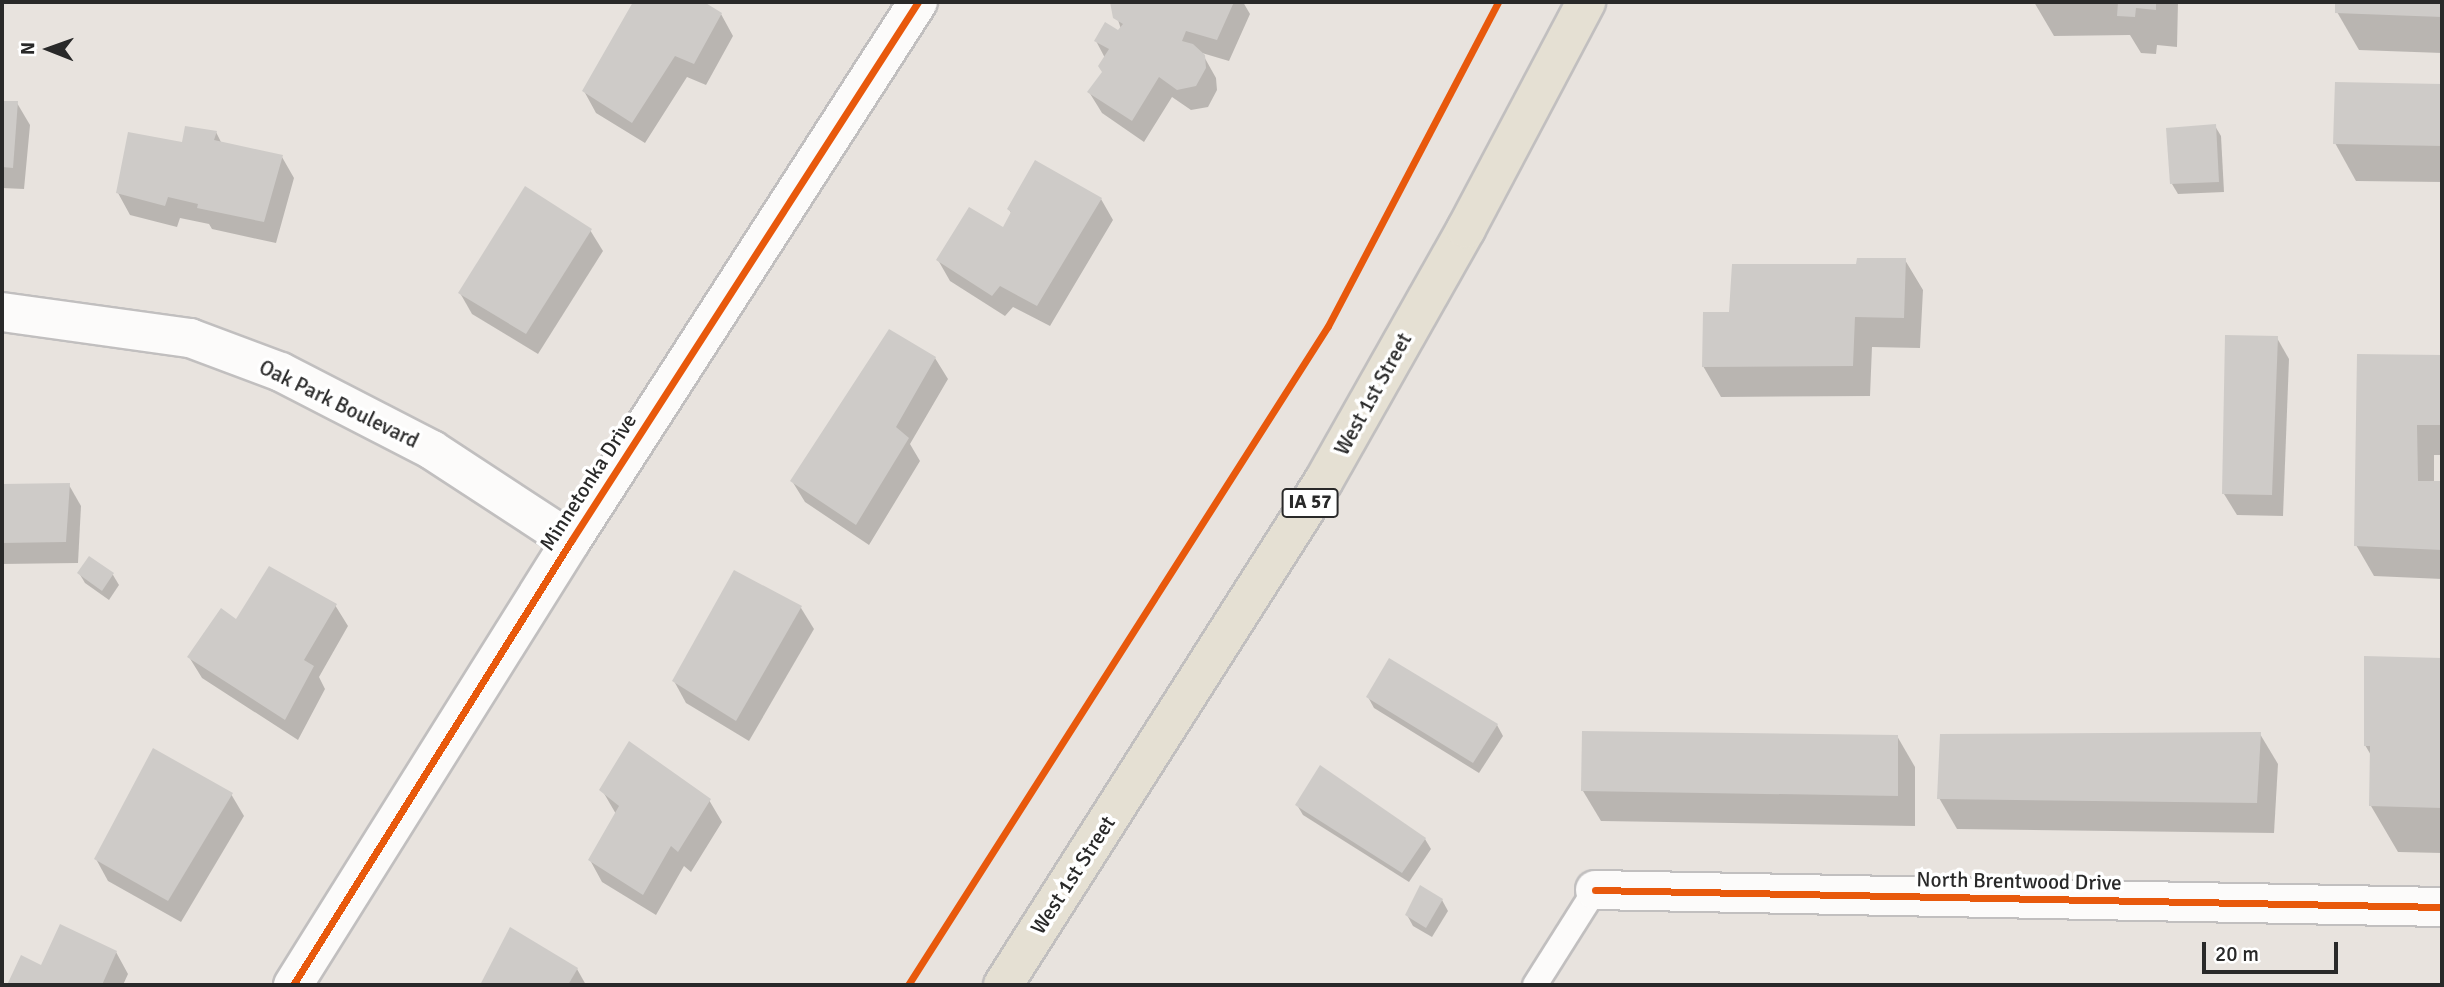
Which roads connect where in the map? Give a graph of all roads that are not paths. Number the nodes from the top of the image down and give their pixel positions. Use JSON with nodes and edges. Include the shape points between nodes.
{"nodes":[{"id":1,"x":918,"y":2,"type":"edge"},
{"id":2,"x":1586,"y":2,"type":"edge"},
{"id":3,"x":2,"y":312,"type":"edge"},
{"id":4,"x":571,"y":541,"type":"junction"},
{"id":5,"x":1595,"y":890,"type":"joint"},
{"id":6,"x":2442,"y":907,"type":"edge"},
{"id":7,"x":293,"y":985,"type":"edge"},
{"id":8,"x":1003,"y":985,"type":"edge"},
{"id":9,"x":1535,"y":985,"type":"edge"}],
"edges":[{"from":1,"to":4,"type":"street","name":"Minnetonka Drive"},
{"from":2,"to":8,"type":"main road","name":"West 1st Street","number":"IA 57","via":[[1466,229],[1323,482]]},
{"from":3,"to":4,"type":"street","name":"Oak Park Boulevard","via":[[190,338],[281,372],[432,450]]},
{"from":4,"to":7,"type":"street","name":"Minnetonka Drive"},
{"from":5,"to":6,"type":"street","name":"North Brentwood Drive"},
{"from":5,"to":9,"type":"lane"}]}
